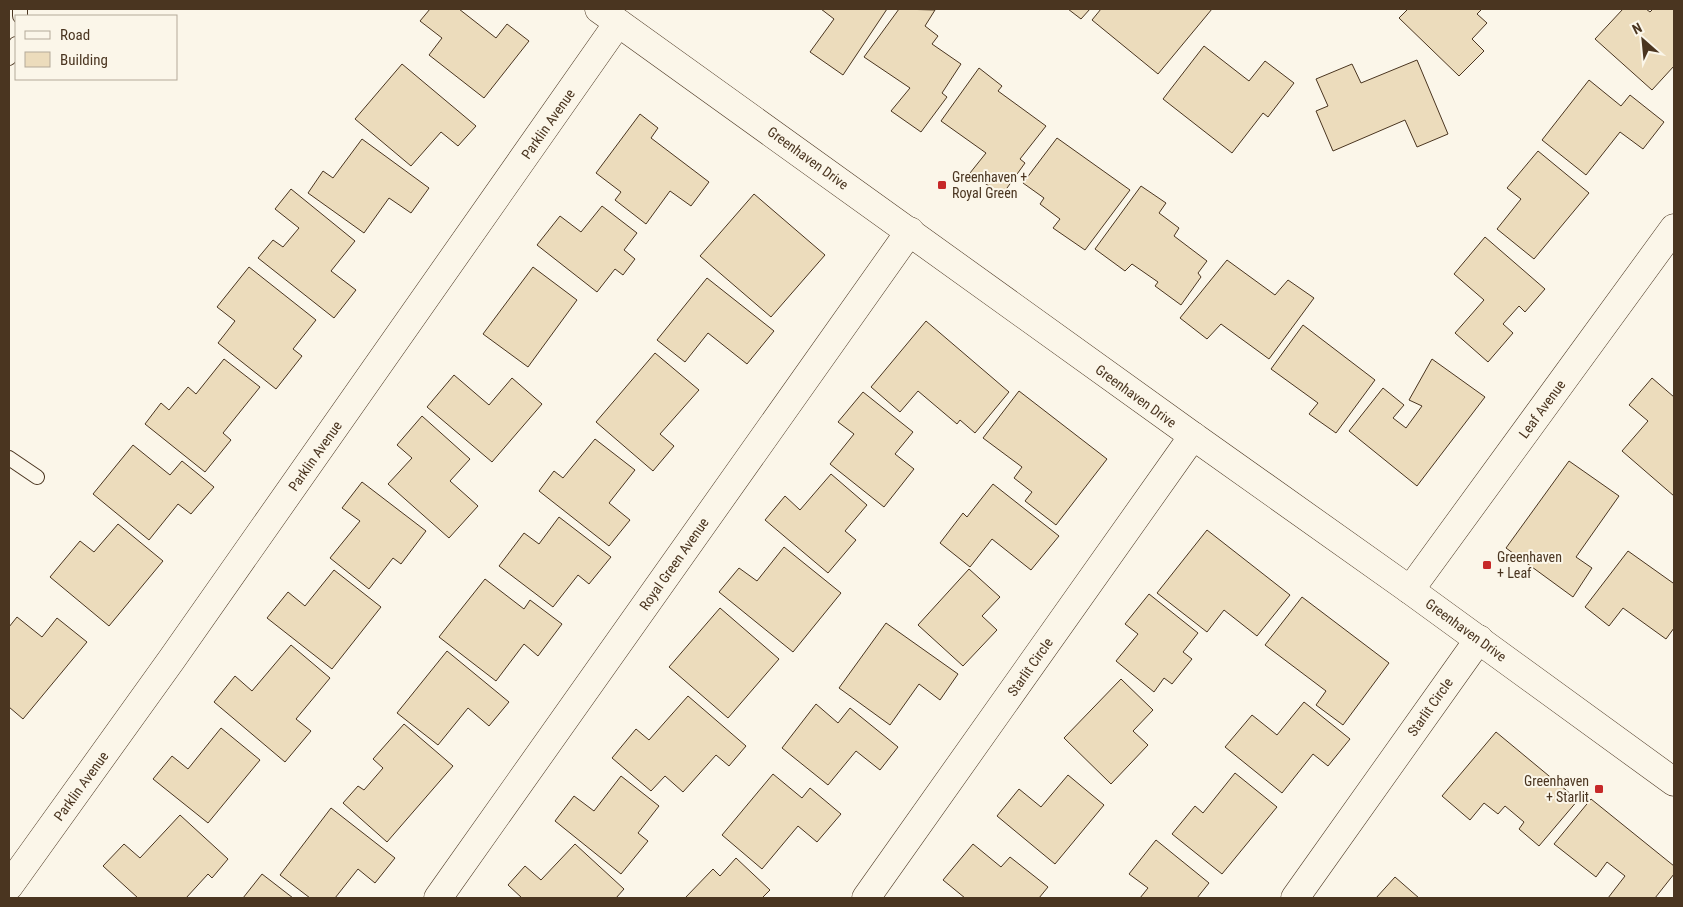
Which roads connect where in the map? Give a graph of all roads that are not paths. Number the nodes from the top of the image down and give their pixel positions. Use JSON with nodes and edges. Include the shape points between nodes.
{"nodes":[{"id":1,"x":609,"y":16,"type":"edge"},
{"id":2,"x":15,"y":46,"type":"edge"},
{"id":3,"x":9,"y":58,"type":"edge"},
{"id":4,"x":1674,"y":228,"type":"edge"},
{"id":5,"x":910,"y":231,"type":"junction"},
{"id":6,"x":1193,"y":436,"type":"junction"},
{"id":7,"x":9,"y":458,"type":"edge"},
{"id":8,"x":38,"y":477,"type":"dead end"},
{"id":9,"x":1410,"y":590,"type":"junction"},
{"id":10,"x":1479,"y":639,"type":"junction"},
{"id":11,"x":1674,"y":782,"type":"edge"},
{"id":12,"x":9,"y":886,"type":"edge"},
{"id":13,"x":438,"y":898,"type":"edge"},
{"id":14,"x":866,"y":898,"type":"edge"},
{"id":15,"x":1295,"y":898,"type":"edge"}],
"edges":[{"from":1,"to":5,"type":"street","name":"Greenhaven Drive"},
{"from":1,"to":12,"type":"street","name":"Parklin Avenue","via":[[178,651]]},
{"from":2,"to":3,"type":"lane"},
{"from":4,"to":9,"type":"street","name":"Leaf Avenue"},
{"from":5,"to":6,"type":"street","name":"Greenhaven Drive"},
{"from":5,"to":13,"type":"street","name":"Royal Green Avenue"},
{"from":6,"to":9,"type":"street","name":"Greenhaven Drive"},
{"from":6,"to":14,"type":"street","name":"Starlit Circle"},
{"from":7,"to":8,"type":"lane"},
{"from":9,"to":10,"type":"street","name":"Greenhaven Drive"},
{"from":10,"to":11,"type":"street","name":"Greenhaven Drive"},
{"from":10,"to":15,"type":"street","name":"Starlit Circle"}]}
